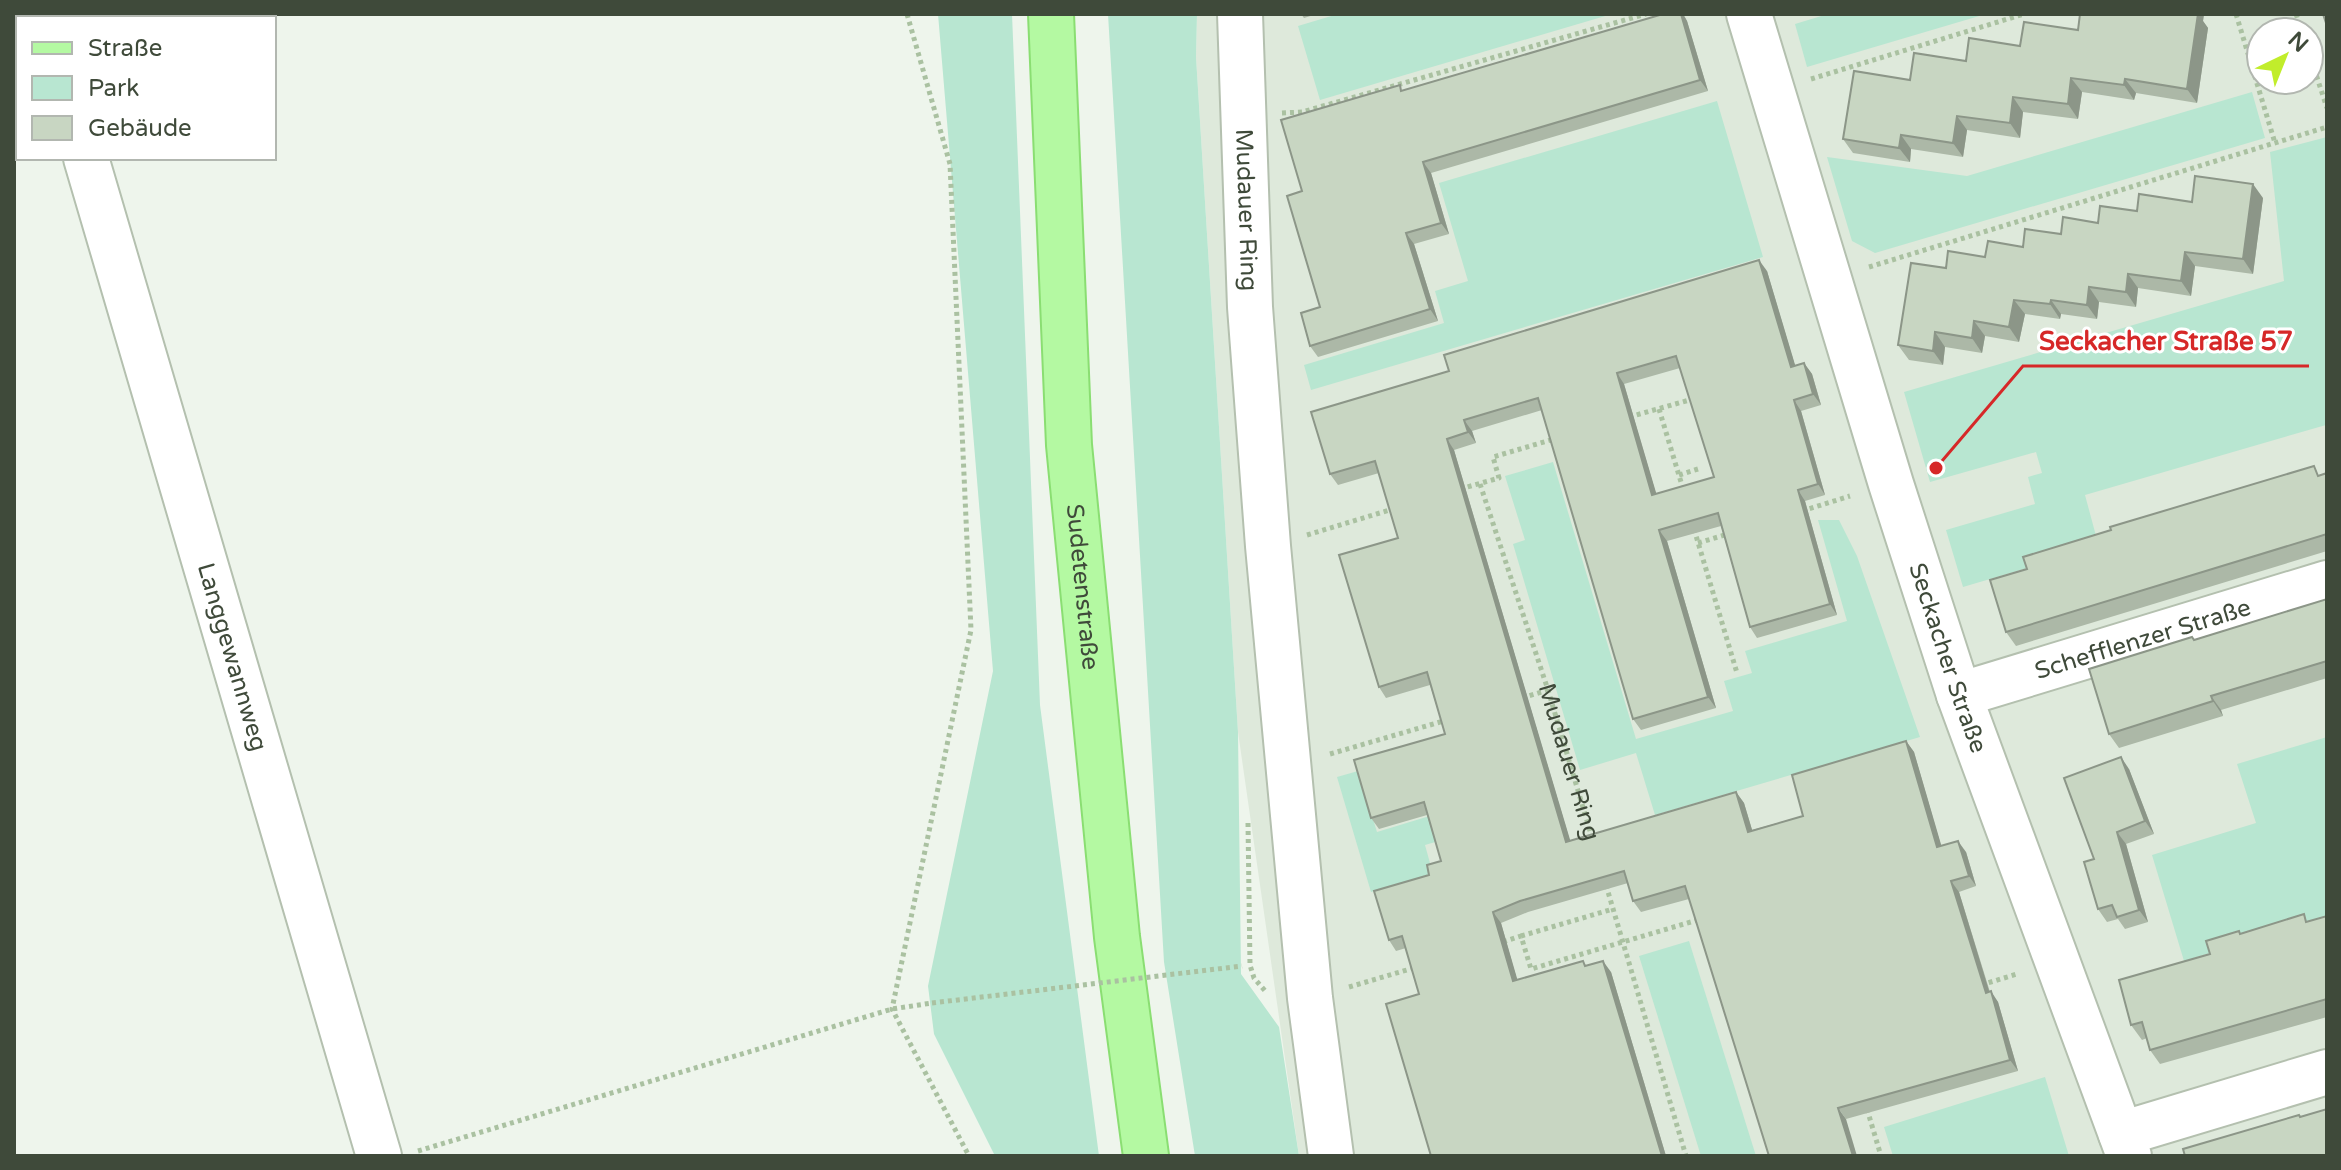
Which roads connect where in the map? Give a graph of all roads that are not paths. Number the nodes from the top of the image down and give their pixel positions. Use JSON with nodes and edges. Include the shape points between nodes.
{"nodes":[{"id":1,"x":1051,"y":14,"type":"edge"},
{"id":2,"x":1240,"y":14,"type":"edge"},
{"id":3,"x":1749,"y":14,"type":"edge"},
{"id":4,"x":87,"y":160,"type":"edge"},
{"id":5,"x":2327,"y":583,"type":"edge"},
{"id":6,"x":1959,"y":695,"type":"junction"},
{"id":7,"x":2327,"y":1072,"type":"edge"},
{"id":8,"x":2125,"y":1145,"type":"edge"},
{"id":9,"x":399,"y":1154,"type":"edge"},
{"id":10,"x":1146,"y":1156,"type":"edge"},
{"id":11,"x":1331,"y":1156,"type":"edge"}],
"edges":[{"from":1,"to":10,"type":"main road","name":"Sudetenstraße","via":[[1069,445],[1117,937]]},
{"from":2,"to":11,"type":"street","name":"Mudauer Ring","via":[[1250,307],[1268,546],[1310,998]]},
{"from":3,"to":6,"type":"street","name":"Seckacher Straße"},
{"from":4,"to":9,"type":"street","name":"Langgewannweg"},
{"from":5,"to":6,"type":"street","name":"Schefflenzer Straße"},
{"from":6,"to":8,"type":"street","name":"Seckacher Straße"},
{"from":7,"to":8,"type":"street"}]}
